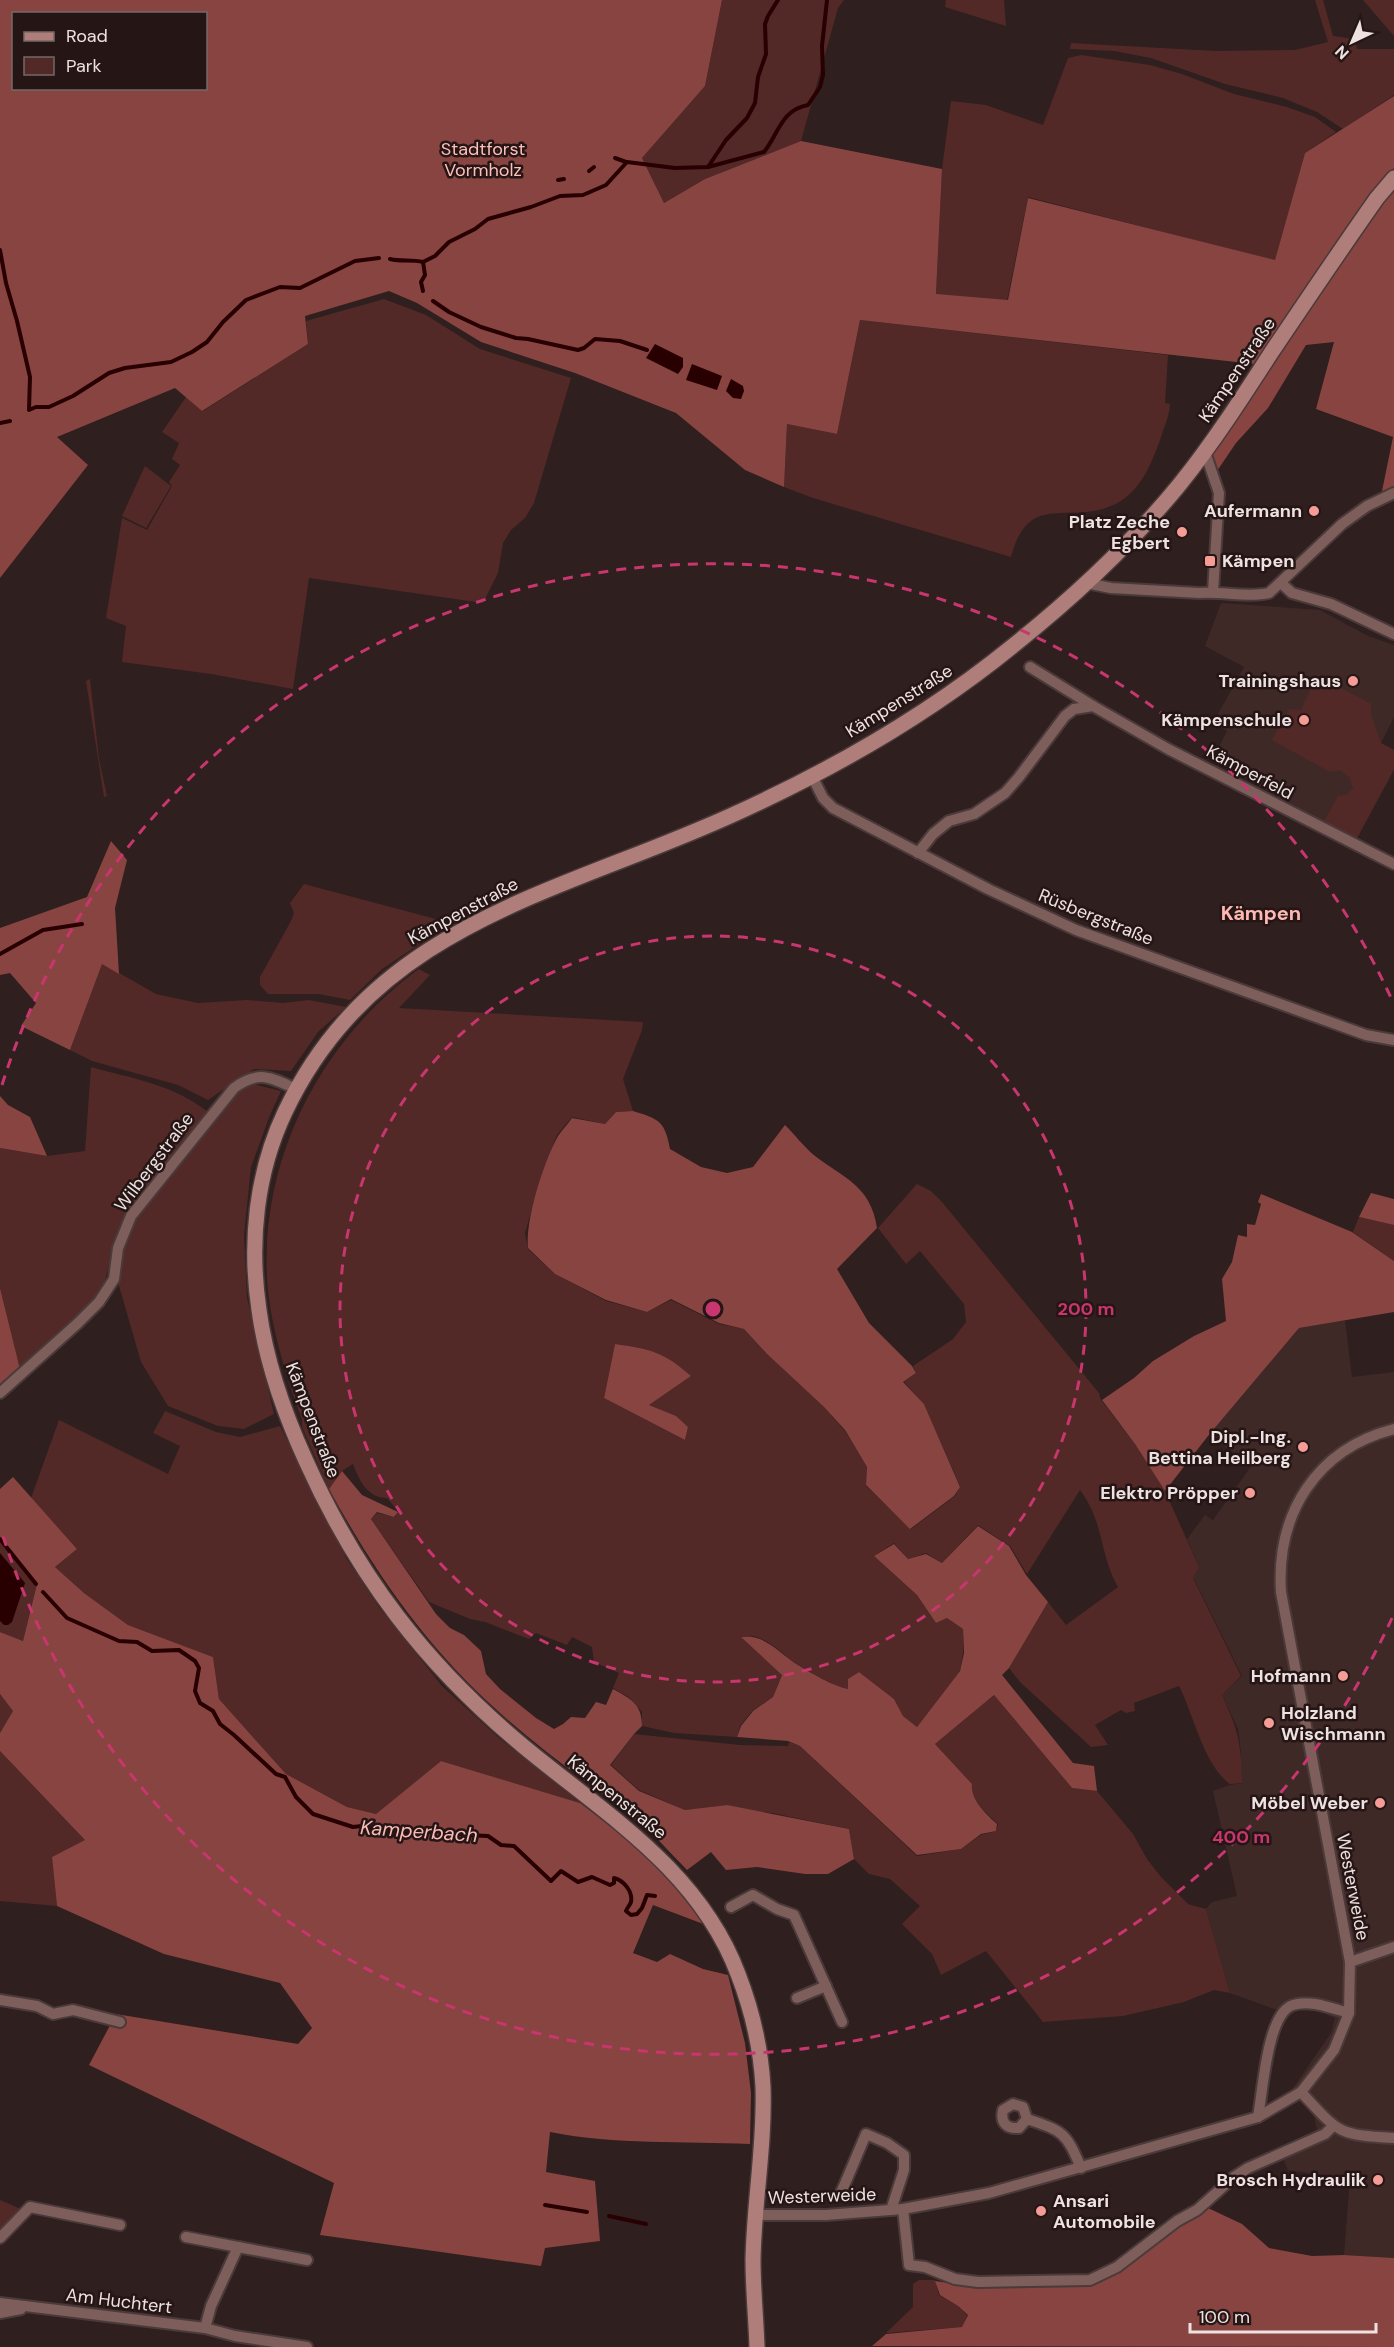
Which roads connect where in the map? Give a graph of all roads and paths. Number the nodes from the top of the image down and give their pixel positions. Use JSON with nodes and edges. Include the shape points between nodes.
{"nodes":[{"id":1,"x":1394,"y":178,"type":"edge"},
{"id":2,"x":1205,"y":452,"type":"junction"},
{"id":3,"x":1394,"y":493,"type":"edge"},
{"id":4,"x":1086,"y":583,"type":"junction"},
{"id":5,"x":1281,"y":583,"type":"junction"},
{"id":6,"x":1213,"y":592,"type":"junction"},
{"id":7,"x":1394,"y":634,"type":"edge"},
{"id":8,"x":1030,"y":667,"type":"dead end"},
{"id":9,"x":1093,"y":706,"type":"junction"},
{"id":10,"x":812,"y":776,"type":"junction"},
{"id":11,"x":918,"y":853,"type":"junction"},
{"id":12,"x":1394,"y":864,"type":"edge"},
{"id":13,"x":1394,"y":1040,"type":"edge"},
{"id":14,"x":296,"y":1089,"type":"junction"},
{"id":15,"x":0,"y":1394,"type":"edge"},
{"id":16,"x":1394,"y":1429,"type":"edge"},
{"id":17,"x":731,"y":1907,"type":"dead end"},
{"id":18,"x":1394,"y":1947,"type":"edge"},
{"id":19,"x":1350,"y":1962,"type":"junction"},
{"id":20,"x":826,"y":1986,"type":"junction"},
{"id":21,"x":797,"y":1998,"type":"dead end"},
{"id":22,"x":0,"y":2000,"type":"edge"},
{"id":23,"x":1348,"y":2013,"type":"junction"},
{"id":24,"x":120,"y":2022,"type":"dead end"},
{"id":25,"x":842,"y":2022,"type":"dead end"},
{"id":26,"x":1301,"y":2092,"type":"junction"},
{"id":27,"x":1258,"y":2117,"type":"junction"},
{"id":28,"x":1027,"y":2119,"type":"dead end"},
{"id":29,"x":1333,"y":2126,"type":"junction"},
{"id":30,"x":1394,"y":2138,"type":"edge"},
{"id":31,"x":1080,"y":2168,"type":"junction"},
{"id":32,"x":841,"y":2193,"type":"dead end"},
{"id":33,"x":903,"y":2209,"type":"junction"},
{"id":34,"x":891,"y":2210,"type":"junction"},
{"id":35,"x":755,"y":2215,"type":"junction"},
{"id":36,"x":120,"y":2225,"type":"dead end"},
{"id":37,"x":186,"y":2237,"type":"dead end"},
{"id":38,"x":0,"y":2238,"type":"edge"},
{"id":39,"x":238,"y":2247,"type":"junction"},
{"id":40,"x":307,"y":2260,"type":"dead end"},
{"id":41,"x":0,"y":2303,"type":"edge"},
{"id":42,"x":30,"y":2307,"type":"junction"},
{"id":43,"x":0,"y":2313,"type":"edge"},
{"id":44,"x":205,"y":2328,"type":"junction"},
{"id":45,"x":233,"y":2342,"type":"edge"},
{"id":46,"x":307,"y":2347,"type":"edge"},
{"id":47,"x":757,"y":2347,"type":"edge"}],
"edges":[{"from":1,"to":2,"type":"street","name":"Kämpenstraße"},
{"from":2,"to":4,"type":"street","name":"Kämpenstraße","via":[[1140,530]]},
{"from":2,"to":6,"type":"street","via":[[1219,493]]},
{"from":3,"to":5,"type":"street","via":[[1342,524]]},
{"from":4,"to":6,"type":"street"},
{"from":4,"to":10,"type":"street","name":"Kämpenstraße","via":[[963,684]]},
{"from":5,"to":6,"type":"street","via":[[1260,595]]},
{"from":5,"to":7,"type":"street","via":[[1292,593],[1331,604]]},
{"from":8,"to":9,"type":"street","name":"Kämperfeld"},
{"from":9,"to":11,"type":"street","via":[[1074,709],[1065,716],[1005,793],[974,814],[949,821]]},
{"from":9,"to":12,"type":"street","name":"Kämperfeld","via":[[1168,749]]},
{"from":10,"to":11,"type":"street","name":"Rüsbergstraße","via":[[833,808]]},
{"from":10,"to":14,"type":"street","name":"Kämpenstraße","via":[[726,818],[536,894],[445,939],[358,1006],[313,1060]]},
{"from":11,"to":13,"type":"street","name":"Rüsbergstraße","via":[[1076,930],[1366,1035]]},
{"from":14,"to":15,"type":"street","name":"Wilbergstraße","via":[[268,1076],[246,1078],[234,1088],[131,1216],[118,1248],[114,1279],[99,1302]]},
{"from":14,"to":35,"type":"street","name":"Kämpenstraße","via":[[265,1165],[254,1248],[258,1308],[269,1358],[298,1443],[352,1553],[433,1661],[495,1722],[645,1842],[682,1880],[711,1920],[738,1972],[758,2042],[763,2110]]},
{"from":16,"to":19,"type":"street","name":"Westerweide","via":[[1346,1448],[1306,1488],[1284,1536],[1280,1573]]},
{"from":17,"to":20,"type":"street","via":[[753,1895],[794,1915]]},
{"from":18,"to":19,"type":"street"},
{"from":19,"to":23,"type":"street","name":"Westerweide"},
{"from":20,"to":21,"type":"street"},
{"from":20,"to":25,"type":"street"},
{"from":22,"to":24,"type":"street","via":[[37,2006],[53,2014],[74,2010]]},
{"from":23,"to":26,"type":"street","name":"Westerweide","via":[[1334,2050]]},
{"from":23,"to":27,"type":"street","via":[[1308,2003],[1293,2005],[1280,2014],[1273,2027]]},
{"from":26,"to":27,"type":"street","name":"Westerweide"},
{"from":26,"to":29,"type":"street"},
{"from":27,"to":31,"type":"street","name":"Westerweide"},
{"from":28,"to":31,"type":"street","via":[[1064,2134]]},
{"from":29,"to":30,"type":"street","via":[[1353,2135]]},
{"from":29,"to":33,"type":"street","via":[[1325,2134],[1233,2177],[1197,2210],[1117,2267],[1090,2280],[978,2282],[909,2265]]},
{"from":31,"to":33,"type":"street","name":"Westerweide","via":[[989,2193]]},
{"from":32,"to":34,"type":"street","name":"Westerweide","via":[[866,2134],[904,2155],[904,2170]]},
{"from":33,"to":34,"type":"street","name":"Westerweide"},
{"from":34,"to":35,"type":"street","name":"Westerweide"},
{"from":35,"to":47,"type":"street","name":"Kämpenstraße"},
{"from":36,"to":38,"type":"street","via":[[30,2207]]},
{"from":37,"to":39,"type":"street"},
{"from":39,"to":40,"type":"street"},
{"from":39,"to":44,"type":"street"},
{"from":41,"to":42,"type":"street","name":"Am Huchtert"},
{"from":42,"to":43,"type":"street","name":"Am Huchtert"},
{"from":42,"to":44,"type":"street","name":"Am Huchtert"},
{"from":44,"to":45,"type":"street","name":"Am Huchtert"},
{"from":45,"to":46,"type":"street","name":"Am Huchtert"}]}
